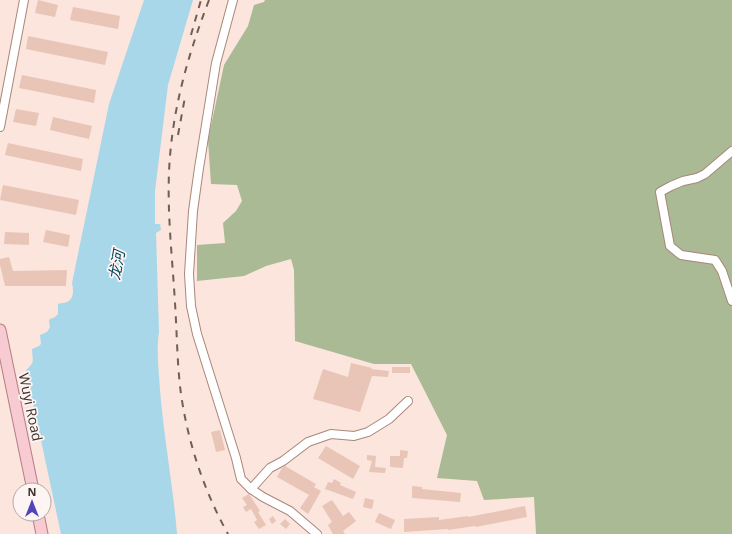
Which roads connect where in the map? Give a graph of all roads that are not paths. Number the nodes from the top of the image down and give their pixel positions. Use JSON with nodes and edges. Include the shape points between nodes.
{"nodes":[{"id":1,"x":24,"y":0,"type":"edge"},
{"id":2,"x":233,"y":0,"type":"edge"},
{"id":3,"x":0,"y":127,"type":"edge"},
{"id":4,"x":732,"y":151,"type":"edge"},
{"id":5,"x":732,"y":301,"type":"edge"},
{"id":6,"x":0,"y":330,"type":"edge"},
{"id":7,"x":0,"y":365,"type":"edge"},
{"id":8,"x":408,"y":401,"type":"dead end"},
{"id":9,"x":24,"y":482,"type":"edge"},
{"id":10,"x":31,"y":482,"type":"edge"},
{"id":11,"x":251,"y":490,"type":"junction"},
{"id":12,"x":33,"y":522,"type":"edge"},
{"id":13,"x":40,"y":522,"type":"edge"},
{"id":14,"x":35,"y":534,"type":"edge"},
{"id":15,"x":42,"y":534,"type":"edge"},
{"id":16,"x":317,"y":534,"type":"edge"}],
"edges":[{"from":1,"to":3,"type":"street"},
{"from":2,"to":11,"type":"street","via":[[216,63],[199,168],[189,274],[191,306],[197,334],[241,478]]},
{"from":4,"to":5,"type":"street","via":[[705,174],[660,192],[670,246],[681,255],[715,260],[722,271]]},
{"from":6,"to":10,"type":"main road","name":"Wuyi Road"},
{"from":7,"to":9,"type":"main road","name":"Wuyi Road"},
{"from":8,"to":11,"type":"street","via":[[389,419],[368,432],[354,436],[331,434],[308,442],[270,468]]},
{"from":11,"to":16,"type":"street","via":[[290,511]]},
{"from":12,"to":14,"type":"main road"},
{"from":13,"to":15,"type":"main road"}]}
